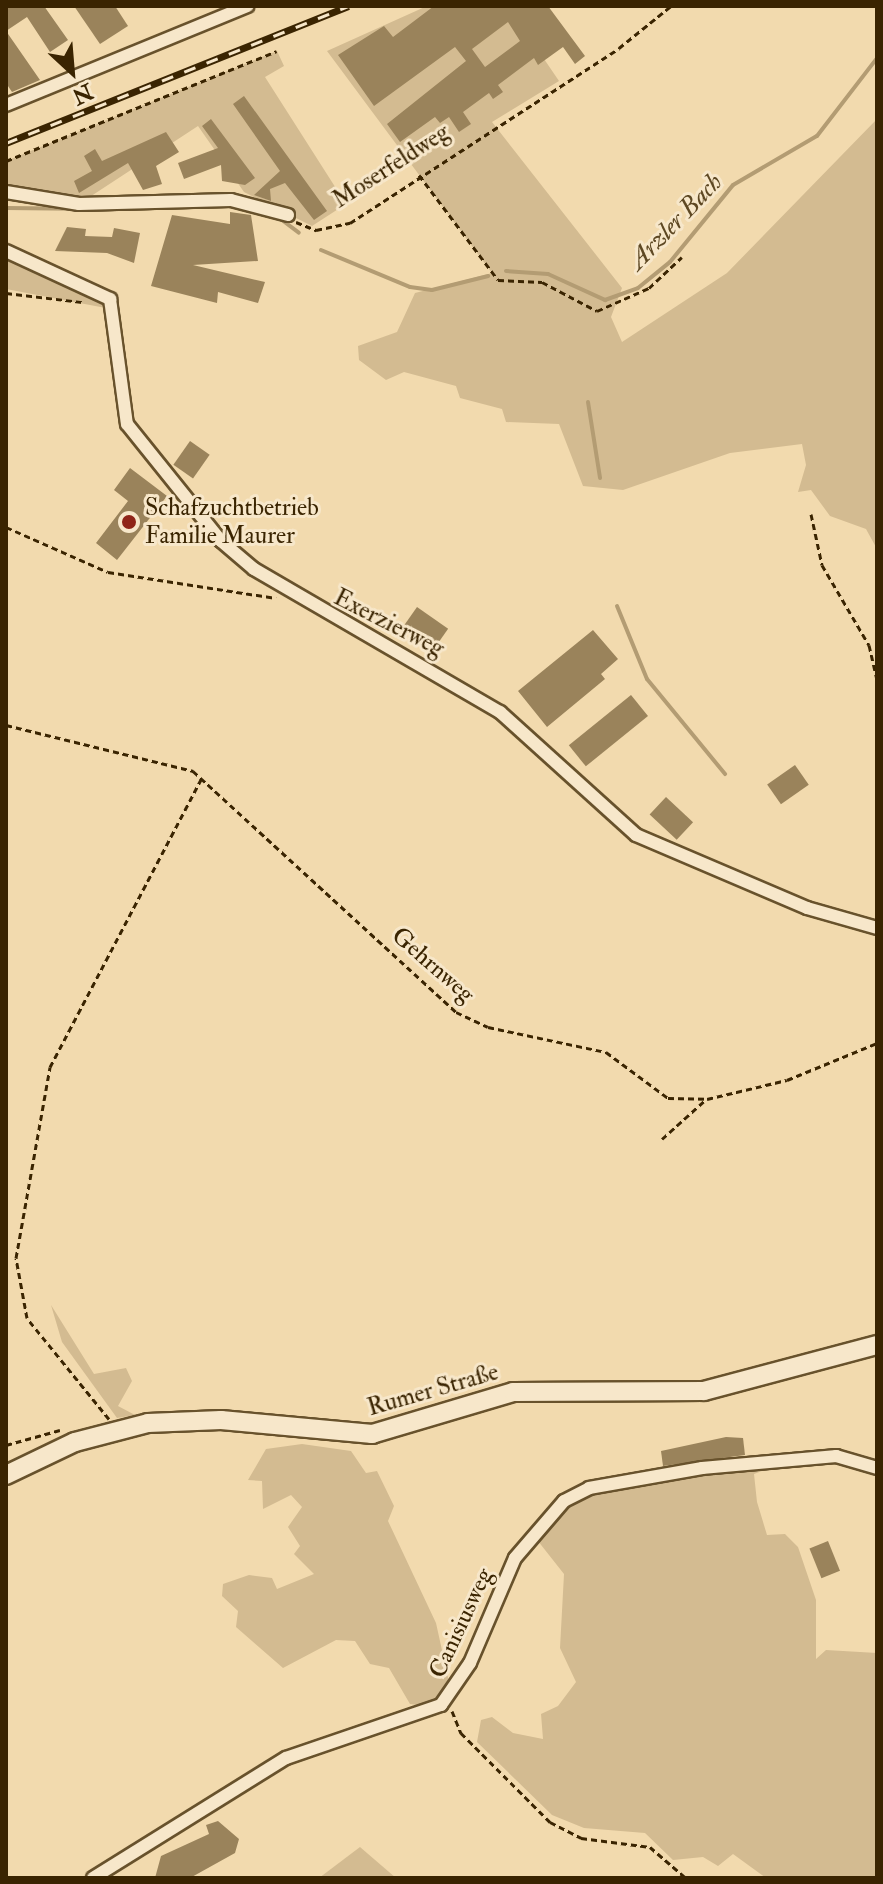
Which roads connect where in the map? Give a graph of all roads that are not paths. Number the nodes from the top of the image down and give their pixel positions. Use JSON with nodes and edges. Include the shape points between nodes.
{"nodes":[{"id":1,"x":247,"y":6,"type":"edge"},
{"id":2,"x":6,"y":105,"type":"edge"},
{"id":3,"x":6,"y":192,"type":"edge"},
{"id":4,"x":288,"y":215,"type":"road end"},
{"id":5,"x":6,"y":251,"type":"edge"},
{"id":6,"x":877,"y":928,"type":"edge"},
{"id":7,"x":877,"y":1345,"type":"edge"},
{"id":8,"x":877,"y":1468,"type":"edge"},
{"id":9,"x":6,"y":1475,"type":"edge"},
{"id":10,"x":93,"y":1878,"type":"edge"}],
"edges":[{"from":1,"to":2,"type":"street"},
{"from":3,"to":4,"type":"street","via":[[79,204],[231,200]]},
{"from":5,"to":6,"type":"street","name":"Exerzierweg","via":[[110,299],[117,392],[139,444],[221,541],[304,602],[500,712],[636,835],[807,908]]},
{"from":7,"to":9,"type":"main road","name":"Rumer Straße","via":[[704,1391],[513,1392],[372,1434],[221,1420],[148,1423],[75,1442]]},
{"from":8,"to":10,"type":"street","name":"Canisiusweg","via":[[836,1456],[702,1468],[589,1488],[564,1501],[515,1558],[453,1695],[441,1705],[286,1758]]}]}
